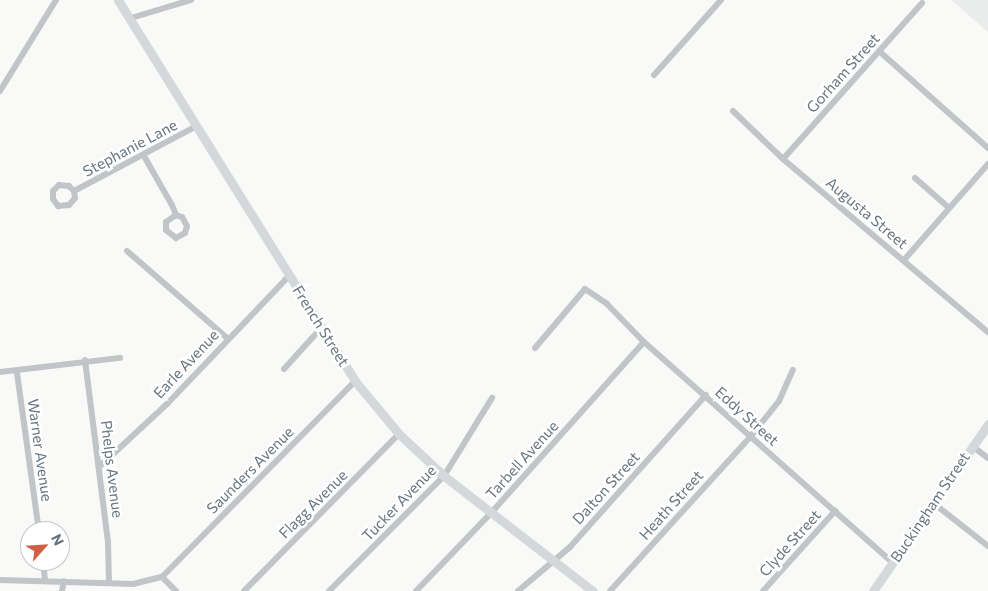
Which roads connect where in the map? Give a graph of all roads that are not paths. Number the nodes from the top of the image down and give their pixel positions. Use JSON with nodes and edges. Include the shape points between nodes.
{"nodes":[{"id":1,"x":56,"y":0,"type":"edge"},
{"id":2,"x":118,"y":0,"type":"edge"},
{"id":3,"x":191,"y":0,"type":"edge"},
{"id":4,"x":722,"y":0,"type":"edge"},
{"id":5,"x":922,"y":3,"type":"dead end"},
{"id":6,"x":131,"y":18,"type":"junction"},
{"id":7,"x":880,"y":50,"type":"junction"},
{"id":8,"x":654,"y":75,"type":"dead end"},
{"id":9,"x":0,"y":90,"type":"edge"},
{"id":10,"x":733,"y":111,"type":"dead end"},
{"id":11,"x":197,"y":126,"type":"junction"},
{"id":12,"x":988,"y":148,"type":"edge"},
{"id":13,"x":144,"y":156,"type":"junction"},
{"id":14,"x":783,"y":159,"type":"junction"},
{"id":15,"x":988,"y":164,"type":"edge"},
{"id":16,"x":915,"y":178,"type":"dead end"},
{"id":17,"x":74,"y":191,"type":"dead end"},
{"id":18,"x":948,"y":207,"type":"junction"},
{"id":19,"x":176,"y":215,"type":"dead end"},
{"id":20,"x":127,"y":251,"type":"dead end"},
{"id":21,"x":904,"y":260,"type":"junction"},
{"id":22,"x":288,"y":276,"type":"junction"},
{"id":23,"x":322,"y":327,"type":"junction"},
{"id":24,"x":988,"y":332,"type":"edge"},
{"id":25,"x":227,"y":338,"type":"junction"},
{"id":26,"x":644,"y":342,"type":"junction"},
{"id":27,"x":535,"y":348,"type":"dead end"},
{"id":28,"x":120,"y":358,"type":"dead end"},
{"id":29,"x":85,"y":360,"type":"junction"},
{"id":30,"x":284,"y":369,"type":"dead end"},
{"id":31,"x":793,"y":370,"type":"dead end"},
{"id":32,"x":0,"y":372,"type":"edge"},
{"id":33,"x":17,"y":373,"type":"junction"},
{"id":34,"x":355,"y":381,"type":"junction"},
{"id":35,"x":706,"y":395,"type":"junction"},
{"id":36,"x":492,"y":398,"type":"dead end"},
{"id":37,"x":988,"y":424,"type":"edge"},
{"id":38,"x":399,"y":434,"type":"junction"},
{"id":39,"x":751,"y":436,"type":"junction"},
{"id":40,"x":972,"y":446,"type":"junction"},
{"id":41,"x":988,"y":458,"type":"edge"},
{"id":42,"x":99,"y":467,"type":"junction"},
{"id":43,"x":444,"y":476,"type":"junction"},
{"id":44,"x":932,"y":502,"type":"junction"},
{"id":45,"x":835,"y":511,"type":"junction"},
{"id":46,"x":491,"y":513,"type":"junction"},
{"id":47,"x":38,"y":521,"type":"edge"},
{"id":48,"x":988,"y":546,"type":"edge"},
{"id":49,"x":553,"y":562,"type":"junction"},
{"id":50,"x":893,"y":563,"type":"junction"},
{"id":51,"x":45,"y":571,"type":"edge"},
{"id":52,"x":162,"y":577,"type":"junction"},
{"id":53,"x":0,"y":580,"type":"edge"},
{"id":54,"x":46,"y":580,"type":"junction"},
{"id":55,"x":64,"y":581,"type":"junction"},
{"id":56,"x":109,"y":582,"type":"junction"},
{"id":57,"x":62,"y":591,"type":"edge"},
{"id":58,"x":176,"y":591,"type":"edge"},
{"id":59,"x":244,"y":591,"type":"edge"},
{"id":60,"x":329,"y":591,"type":"edge"},
{"id":61,"x":416,"y":591,"type":"edge"},
{"id":62,"x":518,"y":591,"type":"edge"},
{"id":63,"x":594,"y":591,"type":"edge"},
{"id":64,"x":610,"y":591,"type":"edge"},
{"id":65,"x":763,"y":591,"type":"edge"},
{"id":66,"x":873,"y":591,"type":"edge"}],
"edges":[{"from":1,"to":9,"type":"street"},
{"from":2,"to":6,"type":"street","name":"French Street"},
{"from":3,"to":6,"type":"street"},
{"from":4,"to":8,"type":"street"},
{"from":5,"to":7,"type":"street","name":"Gorham Street"},
{"from":6,"to":11,"type":"street","name":"French Street"},
{"from":7,"to":12,"type":"street"},
{"from":7,"to":14,"type":"street","name":"Gorham Street"},
{"from":10,"to":14,"type":"street","name":"Augusta Street"},
{"from":11,"to":13,"type":"street","name":"Stephanie Lane"},
{"from":11,"to":22,"type":"street","name":"French Street"},
{"from":13,"to":17,"type":"street","name":"Stephanie Lane"},
{"from":13,"to":19,"type":"street"},
{"from":14,"to":21,"type":"street","name":"Augusta Street"},
{"from":15,"to":18,"type":"street"},
{"from":16,"to":18,"type":"street"},
{"from":18,"to":21,"type":"street"},
{"from":20,"to":25,"type":"street"},
{"from":21,"to":24,"type":"street","name":"Augusta Street"},
{"from":22,"to":23,"type":"street","name":"French Street"},
{"from":22,"to":25,"type":"street","name":"Earle Avenue"},
{"from":23,"to":30,"type":"street"},
{"from":23,"to":34,"type":"street","name":"French Street"},
{"from":25,"to":42,"type":"street","name":"Earle Avenue","via":[[167,404]]},
{"from":26,"to":27,"type":"street","name":"Eddy Street","via":[[607,304],[585,289]]},
{"from":26,"to":35,"type":"street","name":"Eddy Street"},
{"from":26,"to":46,"type":"street","name":"Tarbell Avenue"},
{"from":28,"to":29,"type":"street"},
{"from":29,"to":33,"type":"street"},
{"from":29,"to":42,"type":"street","name":"Phelps Avenue"},
{"from":31,"to":39,"type":"street","name":"Heath Street","via":[[779,401]]},
{"from":32,"to":33,"type":"street"},
{"from":33,"to":47,"type":"street","name":"Warner Avenue"},
{"from":34,"to":38,"type":"street","name":"French Street"},
{"from":34,"to":52,"type":"street","name":"Saunders Avenue"},
{"from":35,"to":39,"type":"street","name":"Eddy Street"},
{"from":35,"to":49,"type":"street","name":"Dalton Street"},
{"from":36,"to":43,"type":"street","name":"Tucker Avenue"},
{"from":37,"to":40,"type":"street","name":"Buckingham Street"},
{"from":38,"to":43,"type":"street","name":"French Street"},
{"from":38,"to":59,"type":"street","name":"Flagg Avenue"},
{"from":39,"to":45,"type":"street","name":"Eddy Street"},
{"from":39,"to":64,"type":"street","name":"Heath Street"},
{"from":40,"to":41,"type":"street"},
{"from":40,"to":44,"type":"street","name":"Buckingham Street"},
{"from":42,"to":56,"type":"street","name":"Phelps Avenue"},
{"from":43,"to":46,"type":"street","name":"French Street"},
{"from":43,"to":60,"type":"street","name":"Tucker Avenue"},
{"from":44,"to":48,"type":"street"},
{"from":44,"to":50,"type":"street","name":"Buckingham Street"},
{"from":45,"to":50,"type":"street","name":"Eddy Street"},
{"from":45,"to":65,"type":"street","name":"Clyde Street"},
{"from":46,"to":49,"type":"street","name":"French Street"},
{"from":46,"to":61,"type":"street","name":"Tarbell Avenue"},
{"from":49,"to":62,"type":"street","name":"Dalton Street"},
{"from":49,"to":63,"type":"street","name":"French Street"},
{"from":50,"to":66,"type":"street","name":"Buckingham Street"},
{"from":51,"to":54,"type":"street"},
{"from":52,"to":56,"type":"street","via":[[133,584]]},
{"from":52,"to":58,"type":"street"},
{"from":53,"to":54,"type":"street"},
{"from":54,"to":55,"type":"street"},
{"from":55,"to":56,"type":"street"},
{"from":55,"to":57,"type":"street"}]}
